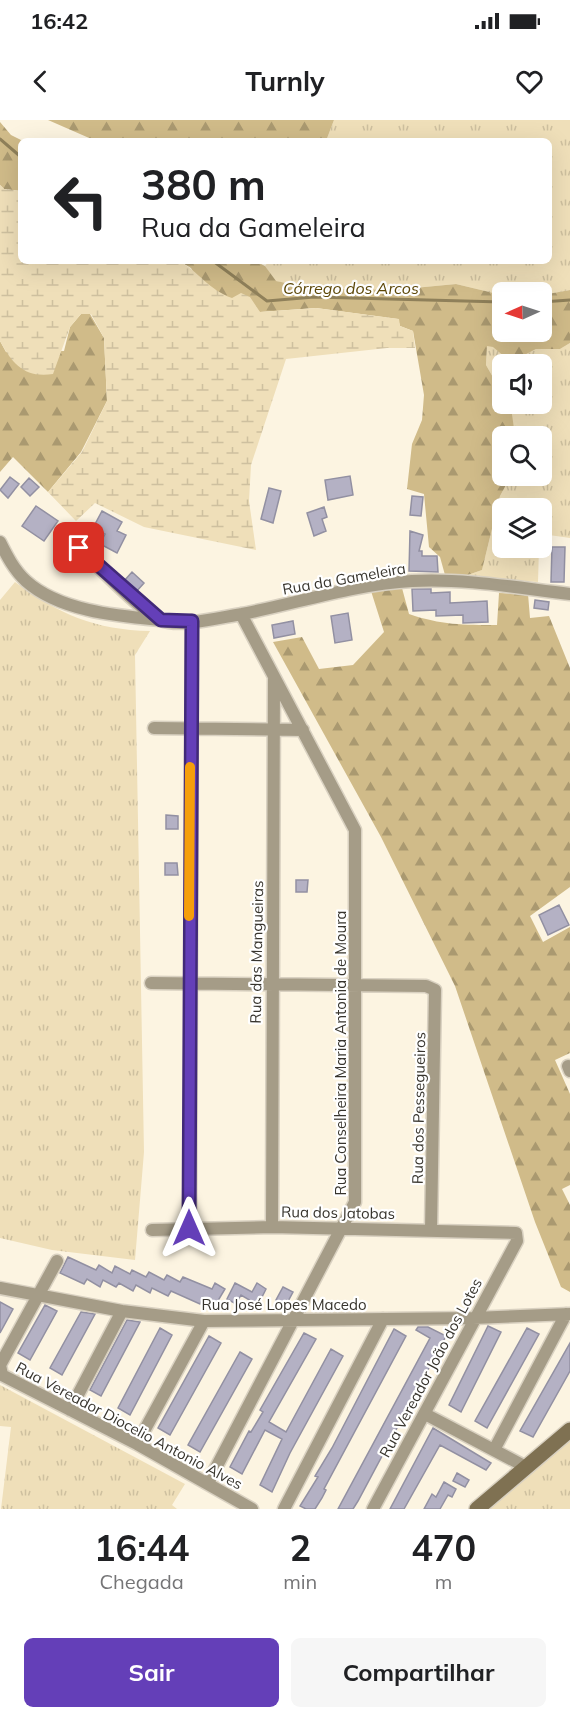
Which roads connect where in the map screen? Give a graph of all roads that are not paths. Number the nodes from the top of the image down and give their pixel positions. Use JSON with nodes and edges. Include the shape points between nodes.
{"nodes":[{"id":1,"x":0,"y":542,"type":"edge"},
{"id":2,"x":79,"y":548,"type":"dead end"},
{"id":3,"x":570,"y":594,"type":"edge"},
{"id":4,"x":241,"y":614,"type":"junction"},
{"id":5,"x":161,"y":620,"type":"junction"},
{"id":6,"x":192,"y":621,"type":"junction"},
{"id":7,"x":274,"y":676,"type":"junction"},
{"id":8,"x":154,"y":728,"type":"dead end"},
{"id":9,"x":190,"y":729,"type":"junction"},
{"id":10,"x":275,"y":730,"type":"junction"},
{"id":11,"x":303,"y":730,"type":"junction"},
{"id":12,"x":151,"y":983,"type":"dead end"},
{"id":13,"x":189,"y":983,"type":"junction"},
{"id":14,"x":271,"y":984,"type":"junction"},
{"id":15,"x":357,"y":985,"type":"junction"},
{"id":16,"x":272,"y":1227,"type":"junction"},
{"id":17,"x":189,"y":1228,"type":"junction"},
{"id":18,"x":342,"y":1228,"type":"junction"},
{"id":19,"x":152,"y":1230,"type":"dead end"},
{"id":20,"x":432,"y":1230,"type":"junction"},
{"id":21,"x":517,"y":1241,"type":"joint"},
{"id":22,"x":57,"y":1261,"type":"dead end"},
{"id":23,"x":0,"y":1287,"type":"edge"},
{"id":24,"x":37,"y":1294,"type":"junction"},
{"id":25,"x":122,"y":1311,"type":"junction"},
{"id":26,"x":568,"y":1314,"type":"edge"},
{"id":27,"x":474,"y":1318,"type":"junction"},
{"id":28,"x":383,"y":1319,"type":"junction"},
{"id":29,"x":204,"y":1321,"type":"junction"},
{"id":30,"x":294,"y":1321,"type":"junction"},
{"id":31,"x":0,"y":1365,"type":"edge"},
{"id":32,"x":70,"y":1410,"type":"junction"},
{"id":33,"x":424,"y":1413,"type":"junction"},
{"id":34,"x":570,"y":1430,"type":"edge"},
{"id":35,"x":137,"y":1444,"type":"junction"},
{"id":36,"x":494,"y":1450,"type":"junction"},
{"id":37,"x":526,"y":1467,"type":"junction"},
{"id":38,"x":208,"y":1483,"type":"junction"},
{"id":39,"x":252,"y":1509,"type":"edge"},
{"id":40,"x":284,"y":1509,"type":"edge"},
{"id":41,"x":373,"y":1509,"type":"edge"},
{"id":42,"x":477,"y":1509,"type":"edge"}],
"edges":[{"from":1,"to":5,"type":"street","name":"Rua da Gameleira","via":[[27,582],[61,601],[91,611]]},
{"from":2,"to":5,"type":"street"},
{"from":3,"to":4,"type":"street","name":"Rua da Gameleira","via":[[412,581]]},
{"from":4,"to":6,"type":"street","name":"Rua da Gameleira"},
{"from":4,"to":7,"type":"street","name":"Rua Conselheira Maria Antonia de Moura"},
{"from":5,"to":6,"type":"street","name":"Rua da Gameleira"},
{"from":6,"to":9,"type":"street"},
{"from":7,"to":10,"type":"street","name":"Rua das Mangueiras"},
{"from":7,"to":11,"type":"street","name":"Rua Conselheira Maria Antonia de Moura"},
{"from":8,"to":9,"type":"street"},
{"from":9,"to":10,"type":"street"},
{"from":9,"to":13,"type":"street"},
{"from":10,"to":11,"type":"street"},
{"from":10,"to":14,"type":"street","name":"Rua das Mangueiras"},
{"from":11,"to":15,"type":"street","name":"Rua Conselheira Maria Antonia de Moura","via":[[355,830]]},
{"from":12,"to":13,"type":"street"},
{"from":13,"to":14,"type":"street"},
{"from":13,"to":17,"type":"street"},
{"from":14,"to":15,"type":"street"},
{"from":14,"to":16,"type":"street","name":"Rua das Mangueiras"},
{"from":15,"to":18,"type":"street","name":"Rua Conselheira Maria Antonia de Moura","via":[[356,1202]]},
{"from":15,"to":20,"type":"street","name":"Rua dos Pessegueiros","via":[[433,989],[437,995]]},
{"from":16,"to":17,"type":"street","name":"Rua dos Jatobas"},
{"from":16,"to":18,"type":"street","name":"Rua dos Jatobas"},
{"from":17,"to":19,"type":"street","name":"Rua dos Jatobas"},
{"from":18,"to":20,"type":"street","name":"Rua dos Jatobas"},
{"from":18,"to":30,"type":"street","name":"Rua Conselheira Maria Antonia de Moura"},
{"from":20,"to":21,"type":"street","name":"Rua dos Jatobas","via":[[513,1232]]},
{"from":21,"to":27,"type":"street","name":"Rua Vereador João dos Lotes"},
{"from":22,"to":24,"type":"street"},
{"from":23,"to":24,"type":"street","name":"Rua José Lopes Macedo"},
{"from":24,"to":25,"type":"street","name":"Rua José Lopes Macedo"},
{"from":24,"to":31,"type":"street"},
{"from":25,"to":29,"type":"street","name":"Rua José Lopes Macedo"},
{"from":25,"to":32,"type":"street"},
{"from":26,"to":27,"type":"street","name":"Rua José Lopes Macedo"},
{"from":26,"to":36,"type":"street"},
{"from":27,"to":28,"type":"street","name":"Rua José Lopes Macedo"},
{"from":27,"to":33,"type":"street","name":"Rua Vereador João dos Lotes"},
{"from":28,"to":30,"type":"street","name":"Rua José Lopes Macedo"},
{"from":28,"to":40,"type":"street"},
{"from":29,"to":30,"type":"street","name":"Rua José Lopes Macedo"},
{"from":29,"to":35,"type":"street"},
{"from":30,"to":38,"type":"street","name":"Rua Conselheira Maria Antonia de Moura"},
{"from":31,"to":32,"type":"street","name":"Rua Vereador Diocelio Antonio Alves","via":[[5,1379]]},
{"from":32,"to":35,"type":"street","name":"Rua Vereador Diocelio Antonio Alves"},
{"from":33,"to":36,"type":"street"},
{"from":33,"to":41,"type":"street","name":"Rua Vereador João dos Lotes"},
{"from":34,"to":37,"type":"main road"},
{"from":35,"to":38,"type":"street","name":"Rua Vereador Diocelio Antonio Alves"},
{"from":36,"to":37,"type":"street"},
{"from":37,"to":42,"type":"main road"},
{"from":38,"to":39,"type":"street","name":"Rua Vereador Diocelio Antonio Alves"}]}
